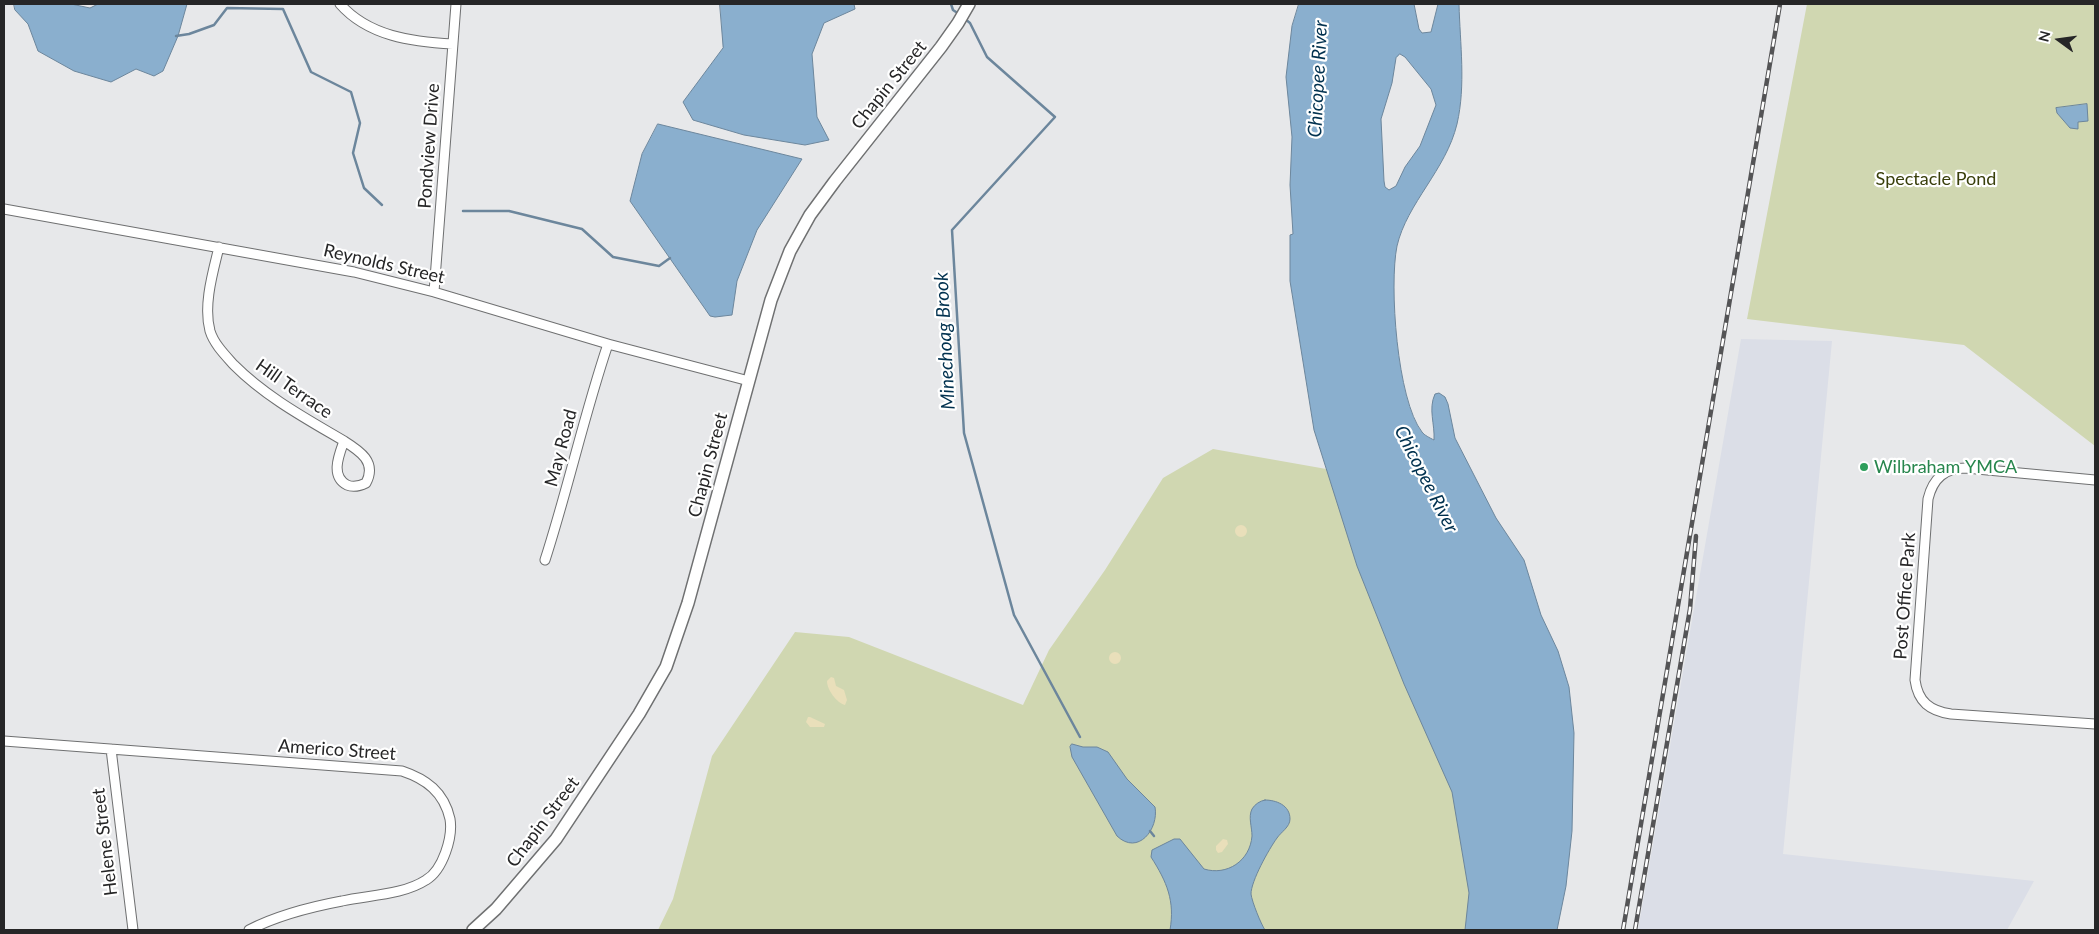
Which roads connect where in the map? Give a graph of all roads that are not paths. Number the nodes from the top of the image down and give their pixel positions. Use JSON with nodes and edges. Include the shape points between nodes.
{"nodes":[{"id":1,"x":340,"y":4,"type":"edge"},
{"id":2,"x":456,"y":4,"type":"edge"},
{"id":3,"x":967,"y":8,"type":"edge"},
{"id":4,"x":453,"y":44,"type":"junction"},
{"id":5,"x":4,"y":209,"type":"edge"},
{"id":6,"x":219,"y":247,"type":"junction"},
{"id":7,"x":434,"y":292,"type":"junction"},
{"id":8,"x":608,"y":344,"type":"junction"},
{"id":9,"x":749,"y":381,"type":"junction"},
{"id":10,"x":344,"y":441,"type":"junction"},
{"id":11,"x":2095,"y":480,"type":"edge"},
{"id":12,"x":546,"y":560,"type":"dead end"},
{"id":13,"x":2095,"y":724,"type":"edge"},
{"id":14,"x":4,"y":741,"type":"edge"},
{"id":15,"x":111,"y":749,"type":"junction"},
{"id":16,"x":133,"y":930,"type":"edge"},
{"id":17,"x":248,"y":930,"type":"edge"},
{"id":18,"x":473,"y":930,"type":"edge"}],
"edges":[{"from":1,"to":4,"type":"street","via":[[369,28],[390,36],[416,42]]},
{"from":2,"to":4,"type":"street","name":"Pondview Drive"},
{"from":3,"to":9,"type":"main road","name":"Chapin Street","via":[[798,234],[771,300]]},
{"from":4,"to":7,"type":"street","name":"Pondview Drive"},
{"from":5,"to":6,"type":"street","name":"Reynolds Street"},
{"from":6,"to":7,"type":"street","name":"Reynolds Street","via":[[354,272]]},
{"from":6,"to":10,"type":"street","name":"Hill Terrace","via":[[208,308],[210,333],[217,346],[265,392]]},
{"from":7,"to":8,"type":"street","name":"Reynolds Street"},
{"from":8,"to":9,"type":"street","name":"Reynolds Street"},
{"from":8,"to":12,"type":"street","name":"May Road"},
{"from":9,"to":18,"type":"main road","name":"Chapin Street","via":[[688,603],[666,667],[639,714],[556,839],[496,909]]},
{"from":10,"to":10,"type":"street","name":"Hill Terrace","via":[[338,462],[339,477],[344,483],[359,487],[366,483],[371,468],[363,454]]},
{"from":11,"to":13,"type":"street","name":"Post Office Park","via":[[1966,468],[1949,470],[1933,483],[1928,499],[1915,680],[1923,702],[1936,711]]},
{"from":14,"to":15,"type":"street","name":"Americo Street"},
{"from":15,"to":16,"type":"street","name":"Helene Street"},
{"from":15,"to":17,"type":"street","name":"Americo Street","via":[[402,770],[438,791],[448,810],[450,834],[442,860],[429,879],[387,893],[303,909]]}]}
